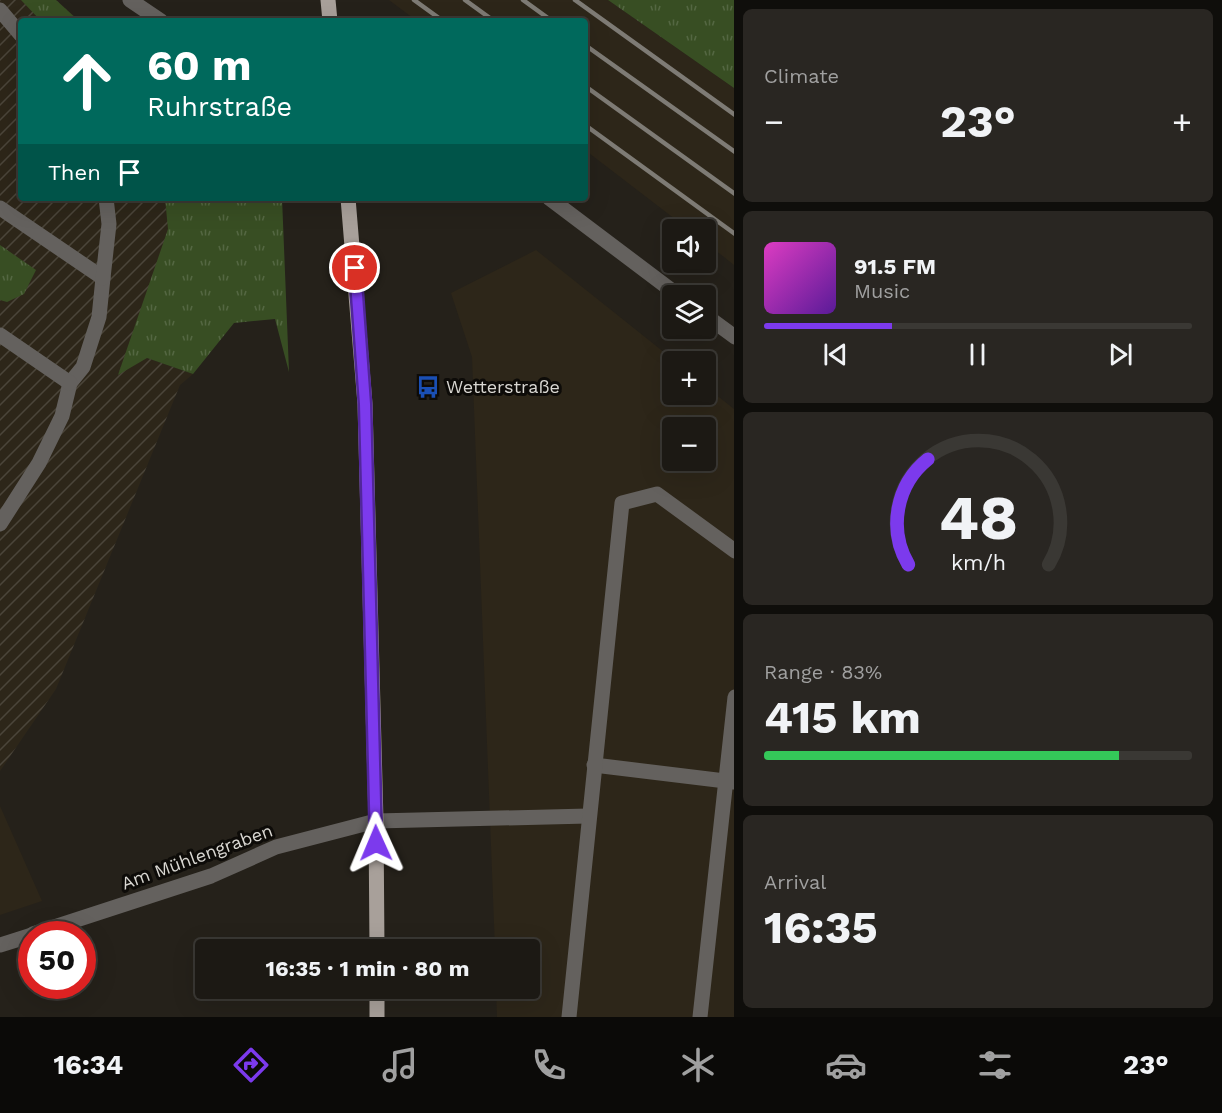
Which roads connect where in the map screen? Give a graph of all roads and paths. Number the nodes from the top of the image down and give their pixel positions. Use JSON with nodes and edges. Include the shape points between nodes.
{"nodes":[{"id":1,"x":130,"y":0,"type":"edge"},
{"id":2,"x":328,"y":0,"type":"edge"},
{"id":3,"x":0,"y":10,"type":"edge"},
{"id":4,"x":157,"y":18,"type":"edge"},
{"id":5,"x":330,"y":18,"type":"edge"},
{"id":6,"x":18,"y":31,"type":"edge"},
{"id":7,"x":106,"y":201,"type":"edge"},
{"id":8,"x":348,"y":201,"type":"edge"},
{"id":9,"x":553,"y":201,"type":"edge"},
{"id":10,"x":0,"y":208,"type":"edge"},
{"id":11,"x":103,"y":278,"type":"junction"},
{"id":12,"x":664,"y":285,"type":"edge"},
{"id":13,"x":716,"y":323,"type":"edge"},
{"id":14,"x":0,"y":335,"type":"edge"},
{"id":15,"x":734,"y":336,"type":"edge"},
{"id":16,"x":69,"y":383,"type":"junction"},
{"id":17,"x":0,"y":524,"type":"edge"},
{"id":18,"x":734,"y":550,"type":"edge"},
{"id":19,"x":734,"y":714,"type":"edge"},
{"id":20,"x":594,"y":765,"type":"junction"},
{"id":21,"x":730,"y":782,"type":"edge"},
{"id":22,"x":588,"y":816,"type":"junction"},
{"id":23,"x":376,"y":821,"type":"junction"},
{"id":24,"x":74,"y":921,"type":"edge"},
{"id":25,"x":18,"y":939,"type":"edge"},
{"id":26,"x":377,"y":939,"type":"edge"},
{"id":27,"x":0,"y":945,"type":"edge"},
{"id":28,"x":377,"y":999,"type":"edge"},
{"id":29,"x":377,"y":1017,"type":"edge"},
{"id":30,"x":569,"y":1017,"type":"edge"},
{"id":31,"x":700,"y":1017,"type":"edge"}],
"edges":[{"from":1,"to":4,"type":"street"},
{"from":2,"to":5,"type":"main road"},
{"from":3,"to":6,"type":"street"},
{"from":7,"to":11,"type":"street","via":[[109,224]]},
{"from":8,"to":23,"type":"main road","via":[[365,404]]},
{"from":9,"to":12,"type":"street"},
{"from":10,"to":11,"type":"street"},
{"from":11,"to":16,"type":"street","via":[[99,317],[83,367]]},
{"from":13,"to":15,"type":"street"},
{"from":14,"to":16,"type":"street"},
{"from":16,"to":17,"type":"street","via":[[62,416],[44,454]]},
{"from":18,"to":20,"type":"street","via":[[657,494],[622,503]]},
{"from":19,"to":21,"type":"street"},
{"from":20,"to":21,"type":"street"},
{"from":20,"to":22,"type":"street"},
{"from":21,"to":31,"type":"street"},
{"from":22,"to":23,"type":"street","name":"Am Mühlengraben"},
{"from":22,"to":30,"type":"street"},
{"from":23,"to":24,"type":"street","name":"Am Mühlengraben","via":[[276,847],[211,876]]},
{"from":23,"to":26,"type":"main road"},
{"from":25,"to":27,"type":"street","name":"Am Mühlengraben"},
{"from":28,"to":29,"type":"main road"}]}
